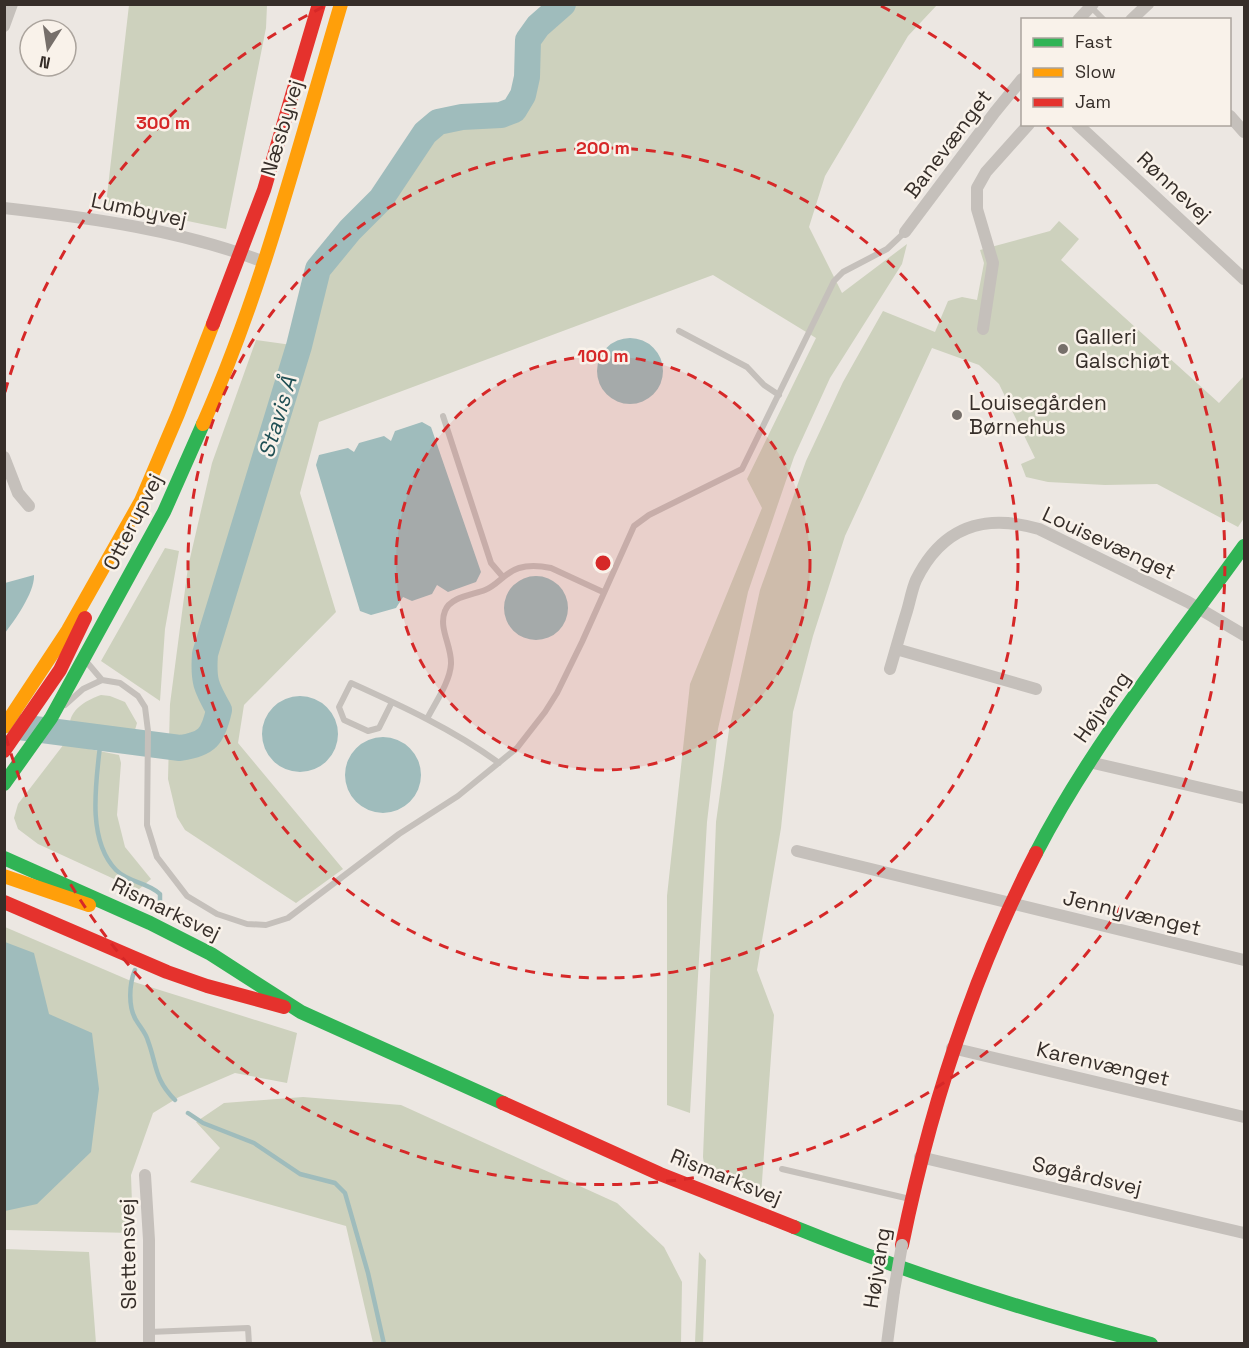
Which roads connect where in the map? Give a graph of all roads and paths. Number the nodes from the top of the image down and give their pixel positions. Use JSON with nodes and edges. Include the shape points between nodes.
{"nodes":[{"id":1,"x":12,"y":4,"type":"edge"},
{"id":2,"x":319,"y":4,"type":"edge"},
{"id":3,"x":341,"y":4,"type":"edge"},
{"id":4,"x":1148,"y":4,"type":"edge"},
{"id":5,"x":1090,"y":5,"type":"edge"},
{"id":6,"x":1080,"y":18,"type":"edge"},
{"id":7,"x":1102,"y":18,"type":"edge"},
{"id":8,"x":1137,"y":18,"type":"edge"},
{"id":9,"x":4,"y":26,"type":"edge"},
{"id":10,"x":1021,"y":81,"type":"edge"},
{"id":11,"x":1231,"y":117,"type":"edge"},
{"id":12,"x":1027,"y":126,"type":"edge"},
{"id":13,"x":1079,"y":126,"type":"edge"},
{"id":14,"x":1245,"y":132,"type":"edge"},
{"id":15,"x":4,"y":208,"type":"edge"},
{"id":16,"x":905,"y":232,"type":"joint"},
{"id":17,"x":241,"y":254,"type":"junction"},
{"id":18,"x":264,"y":262,"type":"junction"},
{"id":19,"x":1245,"y":279,"type":"edge"},
{"id":20,"x":983,"y":329,"type":"dead end"},
{"id":21,"x":679,"y":331,"type":"dead end"},
{"id":22,"x":779,"y":394,"type":"junction"},
{"id":23,"x":443,"y":416,"type":"dead end"},
{"id":24,"x":4,"y":457,"type":"edge"},
{"id":25,"x":29,"y":506,"type":"dead end"},
{"id":26,"x":1245,"y":546,"type":"edge"},
{"id":27,"x":102,"y":572,"type":"junction"},
{"id":28,"x":503,"y":576,"type":"junction"},
{"id":29,"x":603,"y":592,"type":"junction"},
{"id":30,"x":1198,"y":609,"type":"junction"},
{"id":31,"x":1245,"y":635,"type":"edge"},
{"id":32,"x":74,"y":645,"type":"junction"},
{"id":33,"x":896,"y":649,"type":"junction"},
{"id":34,"x":84,"y":660,"type":"junction"},
{"id":35,"x":890,"y":669,"type":"dead end"},
{"id":36,"x":102,"y":680,"type":"junction"},
{"id":37,"x":1036,"y":688,"type":"dead end"},
{"id":38,"x":392,"y":702,"type":"junction"},
{"id":39,"x":51,"y":718,"type":"junction"},
{"id":40,"x":427,"y":719,"type":"junction"},
{"id":41,"x":4,"y":727,"type":"edge"},
{"id":42,"x":8,"y":747,"type":"edge"},
{"id":43,"x":1089,"y":762,"type":"junction"},
{"id":44,"x":499,"y":763,"type":"junction"},
{"id":45,"x":4,"y":784,"type":"edge"},
{"id":46,"x":1245,"y":798,"type":"edge"},
{"id":47,"x":797,"y":851,"type":"dead end"},
{"id":48,"x":4,"y":858,"type":"edge"},
{"id":49,"x":4,"y":876,"type":"edge"},
{"id":50,"x":4,"y":902,"type":"edge"},
{"id":51,"x":1011,"y":904,"type":"junction"},
{"id":52,"x":150,"y":923,"type":"junction"},
{"id":53,"x":1245,"y":960,"type":"edge"},
{"id":54,"x":301,"y":1012,"type":"junction"},
{"id":55,"x":952,"y":1048,"type":"junction"},
{"id":56,"x":1245,"y":1118,"type":"edge"},
{"id":57,"x":920,"y":1157,"type":"junction"},
{"id":58,"x":782,"y":1169,"type":"dead end"},
{"id":59,"x":145,"y":1175,"type":"dead end"},
{"id":60,"x":911,"y":1199,"type":"junction"},
{"id":61,"x":1245,"y":1233,"type":"edge"},
{"id":62,"x":902,"y":1245,"type":"joint"},
{"id":63,"x":149,"y":1338,"type":"edge"},
{"id":64,"x":249,"y":1344,"type":"edge"},
{"id":65,"x":887,"y":1344,"type":"edge"},
{"id":66,"x":1151,"y":1344,"type":"edge"}],
"edges":[{"from":1,"to":9,"type":"street"},
{"from":2,"to":17,"type":"main road","name":"Næsbyvej"},
{"from":3,"to":18,"type":"main road","name":"Næsbyvej"},
{"from":4,"to":8,"type":"street"},
{"from":5,"to":6,"type":"street"},
{"from":5,"to":7,"type":"lane"},
{"from":10,"to":16,"type":"street","name":"Banevænget"},
{"from":11,"to":14,"type":"street"},
{"from":12,"to":20,"type":"street","via":[[986,172],[977,188],[977,209],[993,263]]},
{"from":13,"to":19,"type":"street","name":"Rønnevej"},
{"from":15,"to":17,"type":"street","name":"Lumbyvej","via":[[86,217]]},
{"from":16,"to":22,"type":"lane","via":[[887,249],[838,275]]},
{"from":17,"to":18,"type":"street","name":"Lumbyvej"},
{"from":17,"to":27,"type":"main road","name":"Otterupvej","via":[[141,501]]},
{"from":18,"to":34,"type":"main road","name":"Otterupvej","via":[[220,383],[164,512]]},
{"from":21,"to":22,"type":"lane","via":[[747,367]]},
{"from":22,"to":29,"type":"lane","via":[[742,469],[638,522]]},
{"from":23,"to":28,"type":"lane","via":[[491,563]]},
{"from":24,"to":25,"type":"street","via":[[18,493]]},
{"from":26,"to":30,"type":"main road","name":"Højvang"},
{"from":27,"to":32,"type":"main road"},
{"from":27,"to":41,"type":"main road","name":"Otterupvej"},
{"from":28,"to":29,"type":"lane","via":[[522,567],[542,566]]},
{"from":28,"to":40,"type":"lane","via":[[495,585],[446,607],[442,620],[451,667]]},
{"from":29,"to":44,"type":"lane","via":[[556,693],[532,729]]},
{"from":30,"to":31,"type":"street","name":"Louisevænget"},
{"from":30,"to":33,"type":"street","name":"Louisevænget","via":[[1039,529],[999,521],[972,526],[947,540],[930,556],[915,582]]},
{"from":30,"to":43,"type":"main road","name":"Højvang"},
{"from":32,"to":34,"type":"lane"},
{"from":32,"to":42,"type":"main road"},
{"from":33,"to":35,"type":"street","name":"Louisevænget"},
{"from":33,"to":37,"type":"street"},
{"from":34,"to":36,"type":"lane"},
{"from":34,"to":39,"type":"main road","name":"Otterupvej"},
{"from":36,"to":39,"type":"lane","via":[[83,689]]},
{"from":36,"to":44,"type":"lane","via":[[120,683],[138,696],[145,707],[147,825],[157,857],[187,896],[217,914],[247,924],[266,925],[288,918]]},
{"from":38,"to":38,"type":"lane","via":[[351,683],[339,707],[344,720],[368,731],[379,729]]},
{"from":38,"to":40,"type":"lane"},
{"from":39,"to":45,"type":"main road","name":"Otterupvej"},
{"from":40,"to":44,"type":"lane"},
{"from":43,"to":46,"type":"street"},
{"from":43,"to":51,"type":"main road","name":"Højvang","via":[[1048,829]]},
{"from":47,"to":51,"type":"street"},
{"from":48,"to":52,"type":"main road","name":"Rismarksvej"},
{"from":49,"to":52,"type":"main road"},
{"from":50,"to":54,"type":"main road","name":"Rismarksvej","via":[[166,972]]},
{"from":51,"to":53,"type":"street","name":"Jennyvænget"},
{"from":51,"to":55,"type":"main road","name":"Højvang"},
{"from":52,"to":54,"type":"main road","name":"Rismarksvej","via":[[211,954]]},
{"from":54,"to":66,"type":"main road","name":"Rismarksvej","via":[[660,1174],[861,1254],[1065,1321]]},
{"from":55,"to":56,"type":"street","name":"Karenvænget"},
{"from":55,"to":57,"type":"main road","name":"Højvang"},
{"from":57,"to":60,"type":"main road","name":"Højvang"},
{"from":57,"to":61,"type":"street","name":"Søgårdsvej"},
{"from":58,"to":60,"type":"lane"},
{"from":59,"to":63,"type":"street","name":"Slettensvej"},
{"from":60,"to":62,"type":"main road","name":"Højvang"},
{"from":62,"to":65,"type":"street","name":"Højvang","bridge":true},
{"from":63,"to":64,"type":"lane","name":"Slettensvej","via":[[248,1328]]}]}
